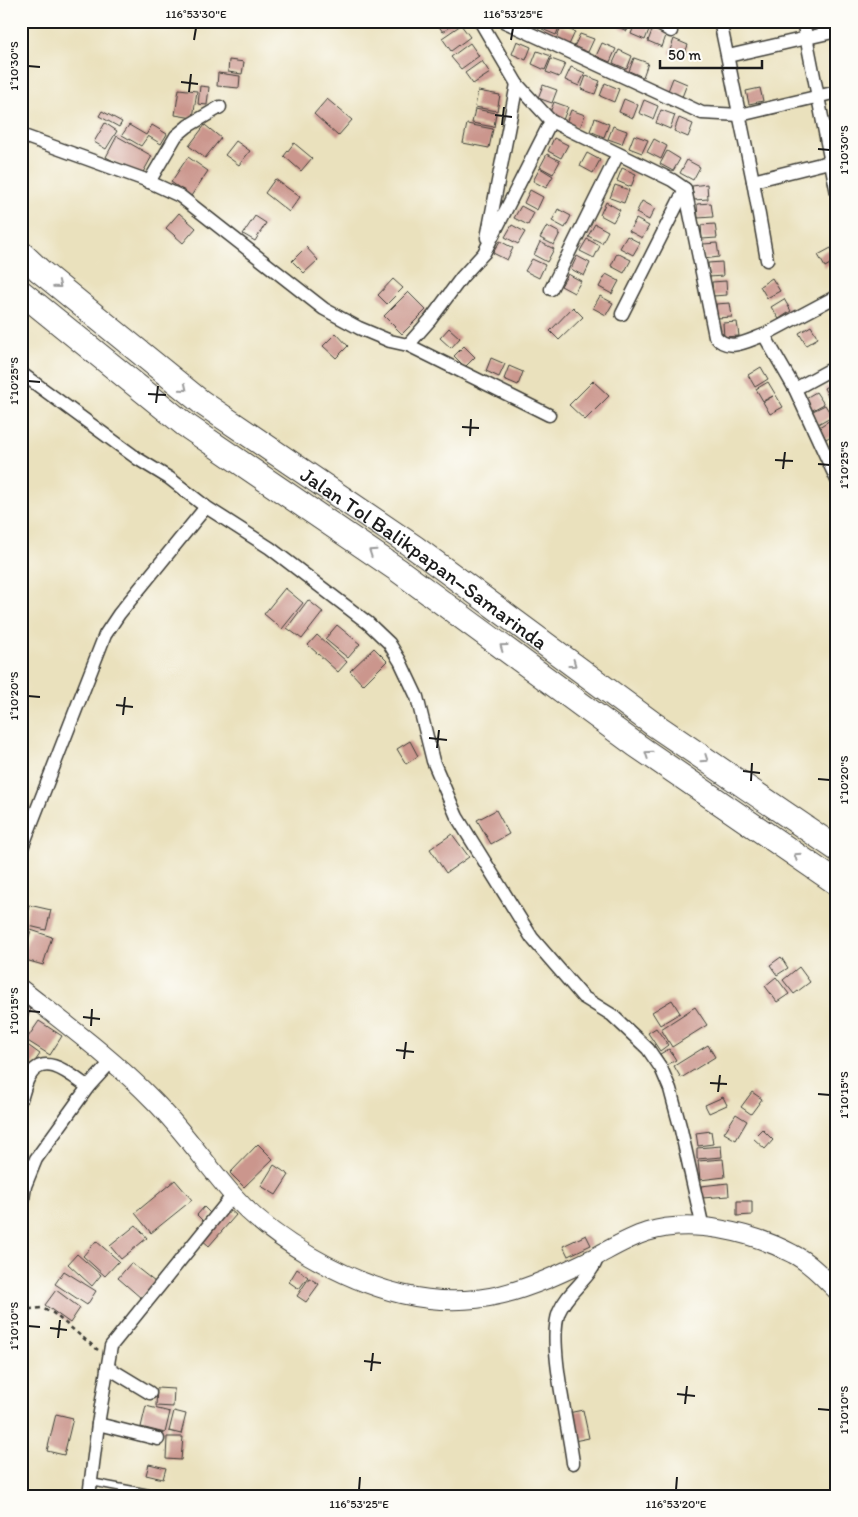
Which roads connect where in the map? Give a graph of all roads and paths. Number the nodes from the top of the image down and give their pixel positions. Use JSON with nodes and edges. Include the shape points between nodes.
{"nodes":[{"id":1,"x":480,"y":21,"type":"edge"},
{"id":2,"x":503,"y":21,"type":"edge"},
{"id":3,"x":653,"y":21,"type":"edge"},
{"id":4,"x":720,"y":21,"type":"edge"},
{"id":5,"x":803,"y":21,"type":"edge"},
{"id":6,"x":837,"y":30,"type":"edge"},
{"id":7,"x":671,"y":31,"type":"dead end"},
{"id":8,"x":806,"y":36,"type":"junction"},
{"id":9,"x":728,"y":56,"type":"junction"},
{"id":10,"x":517,"y":84,"type":"junction"},
{"id":11,"x":837,"y":92,"type":"edge"},
{"id":12,"x":818,"y":96,"type":"junction"},
{"id":13,"x":220,"y":107,"type":"dead end"},
{"id":14,"x":740,"y":115,"type":"junction"},
{"id":15,"x":551,"y":121,"type":"junction"},
{"id":16,"x":21,"y":135,"type":"edge"},
{"id":17,"x":618,"y":154,"type":"junction"},
{"id":18,"x":834,"y":161,"type":"edge"},
{"id":19,"x":753,"y":181,"type":"junction"},
{"id":20,"x":149,"y":182,"type":"junction"},
{"id":21,"x":685,"y":189,"type":"junction"},
{"id":22,"x":837,"y":193,"type":"edge"},
{"id":23,"x":21,"y":253,"type":"edge"},
{"id":24,"x":484,"y":253,"type":"junction"},
{"id":25,"x":767,"y":260,"type":"dead end"},
{"id":26,"x":551,"y":288,"type":"dead end"},
{"id":27,"x":21,"y":292,"type":"edge"},
{"id":28,"x":837,"y":296,"type":"edge"},
{"id":29,"x":622,"y":314,"type":"dead end"},
{"id":30,"x":764,"y":335,"type":"junction"},
{"id":31,"x":408,"y":345,"type":"junction"},
{"id":32,"x":837,"y":366,"type":"edge"},
{"id":33,"x":21,"y":373,"type":"edge"},
{"id":34,"x":795,"y":389,"type":"junction"},
{"id":35,"x":549,"y":415,"type":"dead end"},
{"id":36,"x":837,"y":480,"type":"edge"},
{"id":37,"x":206,"y":507,"type":"junction"},
{"id":38,"x":21,"y":850,"type":"edge"},
{"id":39,"x":837,"y":850,"type":"edge"},
{"id":40,"x":837,"y":883,"type":"edge"},
{"id":41,"x":21,"y":989,"type":"edge"},
{"id":42,"x":111,"y":1062,"type":"junction"},
{"id":43,"x":88,"y":1086,"type":"junction"},
{"id":44,"x":21,"y":1099,"type":"edge"},
{"id":45,"x":233,"y":1195,"type":"junction"},
{"id":46,"x":21,"y":1212,"type":"edge"},
{"id":47,"x":703,"y":1228,"type":"junction"},
{"id":48,"x":598,"y":1256,"type":"junction"},
{"id":49,"x":837,"y":1291,"type":"edge"},
{"id":50,"x":21,"y":1310,"type":"edge"},
{"id":51,"x":108,"y":1360,"type":"junction"},
{"id":52,"x":150,"y":1393,"type":"dead end"},
{"id":53,"x":98,"y":1424,"type":"junction"},
{"id":54,"x":158,"y":1439,"type":"dead end"},
{"id":55,"x":573,"y":1463,"type":"dead end"},
{"id":56,"x":92,"y":1482,"type":"junction"},
{"id":57,"x":90,"y":1496,"type":"edge"},
{"id":58,"x":165,"y":1496,"type":"edge"}],
"edges":[{"from":1,"to":10,"type":"street"},
{"from":2,"to":14,"type":"street","via":[[688,107],[713,115]]},
{"from":3,"to":7,"type":"street"},
{"from":4,"to":9,"type":"street"},
{"from":5,"to":8,"type":"street"},
{"from":6,"to":8,"type":"street"},
{"from":8,"to":9,"type":"street"},
{"from":8,"to":12,"type":"street"},
{"from":9,"to":14,"type":"street"},
{"from":10,"to":15,"type":"street"},
{"from":10,"to":24,"type":"street"},
{"from":11,"to":12,"type":"street"},
{"from":12,"to":14,"type":"street"},
{"from":12,"to":18,"type":"street"},
{"from":13,"to":20,"type":"street","via":[[176,136]]},
{"from":14,"to":19,"type":"street"},
{"from":15,"to":17,"type":"street"},
{"from":15,"to":24,"type":"street"},
{"from":16,"to":20,"type":"street"},
{"from":17,"to":21,"type":"street"},
{"from":17,"to":26,"type":"street"},
{"from":18,"to":19,"type":"street"},
{"from":18,"to":22,"type":"street"},
{"from":19,"to":25,"type":"street"},
{"from":20,"to":31,"type":"street","via":[[180,196],[324,309],[359,328]]},
{"from":21,"to":29,"type":"street"},
{"from":21,"to":30,"type":"street","via":[[715,336],[728,346]]},
{"from":23,"to":39,"type":"highway","name":"Jalan Tol Balikpapan–Samarinda","one_way":true,"via":[[201,402],[414,547],[652,723]]},
{"from":24,"to":31,"type":"street"},
{"from":40,"to":27,"type":"highway","name":"Jalan Tol Balikpapan–Samarinda","one_way":true,"via":[[636,745],[398,570],[184,424]]},
{"from":28,"to":30,"type":"street"},
{"from":30,"to":34,"type":"street"},
{"from":31,"to":35,"type":"street"},
{"from":32,"to":34,"type":"street"},
{"from":33,"to":37,"type":"street"},
{"from":34,"to":36,"type":"street"},
{"from":37,"to":38,"type":"street","via":[[105,634]]},
{"from":37,"to":47,"type":"street","via":[[270,548],[368,623],[389,643],[417,697],[433,761],[458,817],[532,938],[583,997],[612,1014],[648,1048],[661,1068],[681,1130]]},
{"from":41,"to":42,"type":"street","via":[[78,1032]]},
{"from":42,"to":43,"type":"street"},
{"from":42,"to":45,"type":"street","via":[[197,1148]]},
{"from":43,"to":44,"type":"street","via":[[56,1066],[46,1065],[37,1068],[29,1077]]},
{"from":43,"to":46,"type":"street","via":[[36,1159],[25,1186]]},
{"from":45,"to":48,"type":"street","via":[[282,1236],[347,1275],[374,1286],[425,1298],[458,1301],[498,1297],[556,1276]]},
{"from":45,"to":51,"type":"street","via":[[114,1341]]},
{"from":47,"to":48,"type":"street","via":[[675,1227],[649,1231]]},
{"from":47,"to":49,"type":"street","via":[[758,1240],[794,1254]]},
{"from":48,"to":55,"type":"street","via":[[586,1279],[562,1306],[555,1327]]},
{"from":50,"to":51,"type":"path","via":[[41,1308],[53,1313]]},
{"from":51,"to":52,"type":"street"},
{"from":51,"to":53,"type":"street"},
{"from":53,"to":54,"type":"street"},
{"from":53,"to":56,"type":"street"},
{"from":56,"to":57,"type":"street"},
{"from":56,"to":58,"type":"lane"}]}
